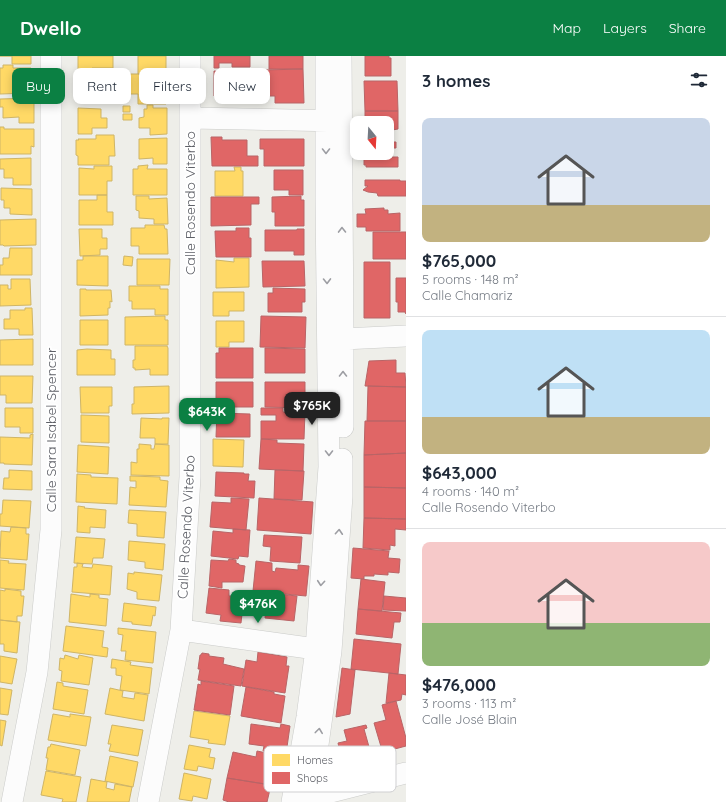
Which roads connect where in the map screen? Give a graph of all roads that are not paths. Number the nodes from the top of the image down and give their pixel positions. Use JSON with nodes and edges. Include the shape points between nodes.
{"nodes":[{"id":1,"x":51,"y":56,"type":"edge"},
{"id":2,"x":190,"y":56,"type":"edge"},
{"id":3,"x":326,"y":56,"type":"edge"},
{"id":4,"x":341,"y":56,"type":"edge"},
{"id":5,"x":190,"y":118,"type":"junction"},
{"id":6,"x":333,"y":120,"type":"junction"},
{"id":7,"x":406,"y":336,"type":"edge"},
{"id":8,"x":344,"y":339,"type":"junction"},
{"id":9,"x":181,"y":630,"type":"junction"},
{"id":10,"x":323,"y":650,"type":"junction"},
{"id":11,"x":310,"y":746,"type":"edge"},
{"id":12,"x":406,"y":773,"type":"edge"},
{"id":13,"x":396,"y":776,"type":"edge"},
{"id":14,"x":333,"y":792,"type":"edge"},
{"id":15,"x":0,"y":799,"type":"edge"},
{"id":16,"x":302,"y":800,"type":"edge"},
{"id":17,"x":8,"y":802,"type":"edge"},
{"id":18,"x":12,"y":802,"type":"edge"},
{"id":19,"x":148,"y":802,"type":"edge"}],
"edges":[{"from":1,"to":18,"type":"street","name":"Calle Sara Isabel Spencer","via":[[51,530],[37,672]]},
{"from":2,"to":5,"type":"street","name":"Calle Rosendo Viterbo"},
{"from":3,"to":6,"type":"street"},
{"from":4,"to":6,"type":"street"},
{"from":5,"to":6,"type":"street"},
{"from":5,"to":9,"type":"street","name":"Calle Rosendo Viterbo","via":[[190,477]]},
{"from":8,"to":6,"type":"street","one_way":true},
{"from":6,"to":10,"type":"street","one_way":true,"via":[[329,467]]},
{"from":7,"to":8,"type":"street"},
{"from":10,"to":8,"type":"street","one_way":true,"via":[[342,496]]},
{"from":9,"to":10,"type":"street"},
{"from":9,"to":19,"type":"street","name":"Calle Rosendo Viterbo"},
{"from":10,"to":11,"type":"street"},
{"from":12,"to":13,"type":"street"},
{"from":14,"to":16,"type":"street"},
{"from":15,"to":17,"type":"street"}]}
